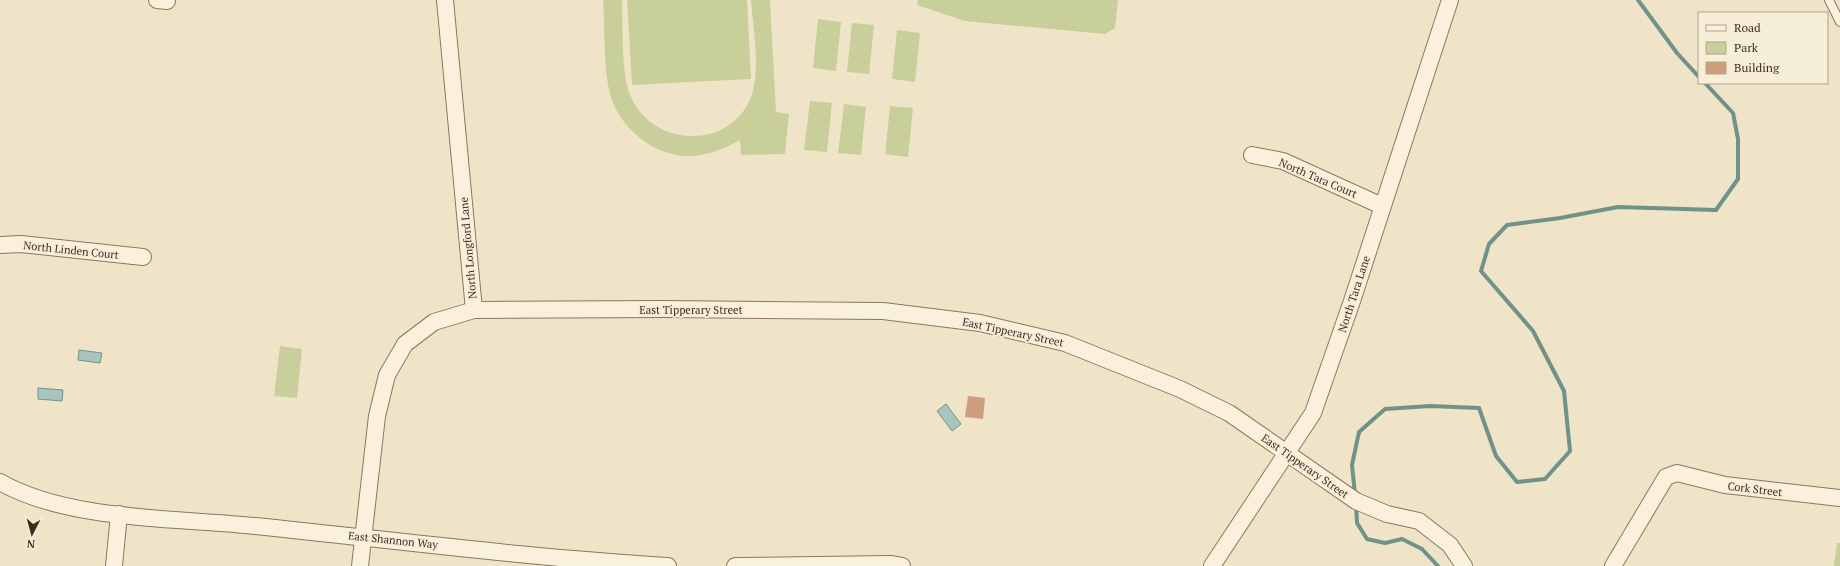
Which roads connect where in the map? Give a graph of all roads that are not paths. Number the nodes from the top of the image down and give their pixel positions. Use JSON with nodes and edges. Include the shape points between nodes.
{"nodes":[{"id":1,"x":445,"y":0,"type":"edge"},
{"id":2,"x":1450,"y":0,"type":"edge"},
{"id":3,"x":1829,"y":0,"type":"edge"},
{"id":4,"x":1840,"y":22,"type":"edge"},
{"id":5,"x":1252,"y":155,"type":"dead end"},
{"id":6,"x":1382,"y":206,"type":"junction"},
{"id":7,"x":0,"y":245,"type":"edge"},
{"id":8,"x":143,"y":257,"type":"dead end"},
{"id":9,"x":474,"y":310,"type":"junction"},
{"id":10,"x":1287,"y":453,"type":"junction"},
{"id":11,"x":0,"y":482,"type":"edge"},
{"id":12,"x":1840,"y":498,"type":"edge"},
{"id":13,"x":119,"y":514,"type":"junction"},
{"id":14,"x":363,"y":537,"type":"junction"},
{"id":15,"x":114,"y":566,"type":"edge"},
{"id":16,"x":360,"y":566,"type":"edge"},
{"id":17,"x":668,"y":566,"type":"edge"},
{"id":18,"x":735,"y":566,"type":"edge"},
{"id":19,"x":902,"y":566,"type":"edge"},
{"id":20,"x":1212,"y":566,"type":"edge"},
{"id":21,"x":1464,"y":566,"type":"edge"},
{"id":22,"x":1613,"y":566,"type":"edge"}],
"edges":[{"from":1,"to":9,"type":"street","name":"North Longford Lane"},
{"from":2,"to":6,"type":"street","name":"North Tara Lane"},
{"from":3,"to":4,"type":"lane"},
{"from":5,"to":6,"type":"street","name":"North Tara Court","via":[[1283,161]]},
{"from":6,"to":10,"type":"street","name":"North Tara Lane","via":[[1313,413]]},
{"from":7,"to":8,"type":"street","name":"North Linden Court","via":[[21,244]]},
{"from":9,"to":10,"type":"street","name":"East Tipperary Street","via":[[883,311],[980,323],[1065,343],[1180,389],[1228,413]]},
{"from":9,"to":14,"type":"street","name":"North Longford Lane","via":[[434,322],[405,344],[387,375],[377,416]]},
{"from":10,"to":20,"type":"street","name":"North Tara Lane"},
{"from":10,"to":21,"type":"street","name":"East Tipperary Street","via":[[1356,501],[1387,514],[1419,521],[1450,545]]},
{"from":11,"to":13,"type":"street","name":"East Shannon Way","via":[[51,504]]},
{"from":12,"to":22,"type":"street","name":"Cork Street","via":[[1725,485],[1677,473],[1666,477]]},
{"from":13,"to":14,"type":"street","name":"East Shannon Way"},
{"from":13,"to":15,"type":"street"},
{"from":14,"to":16,"type":"street","name":"North Longford Lane"},
{"from":14,"to":17,"type":"street","name":"East Shannon Way","via":[[595,562]]},
{"from":18,"to":19,"type":"street"}]}
